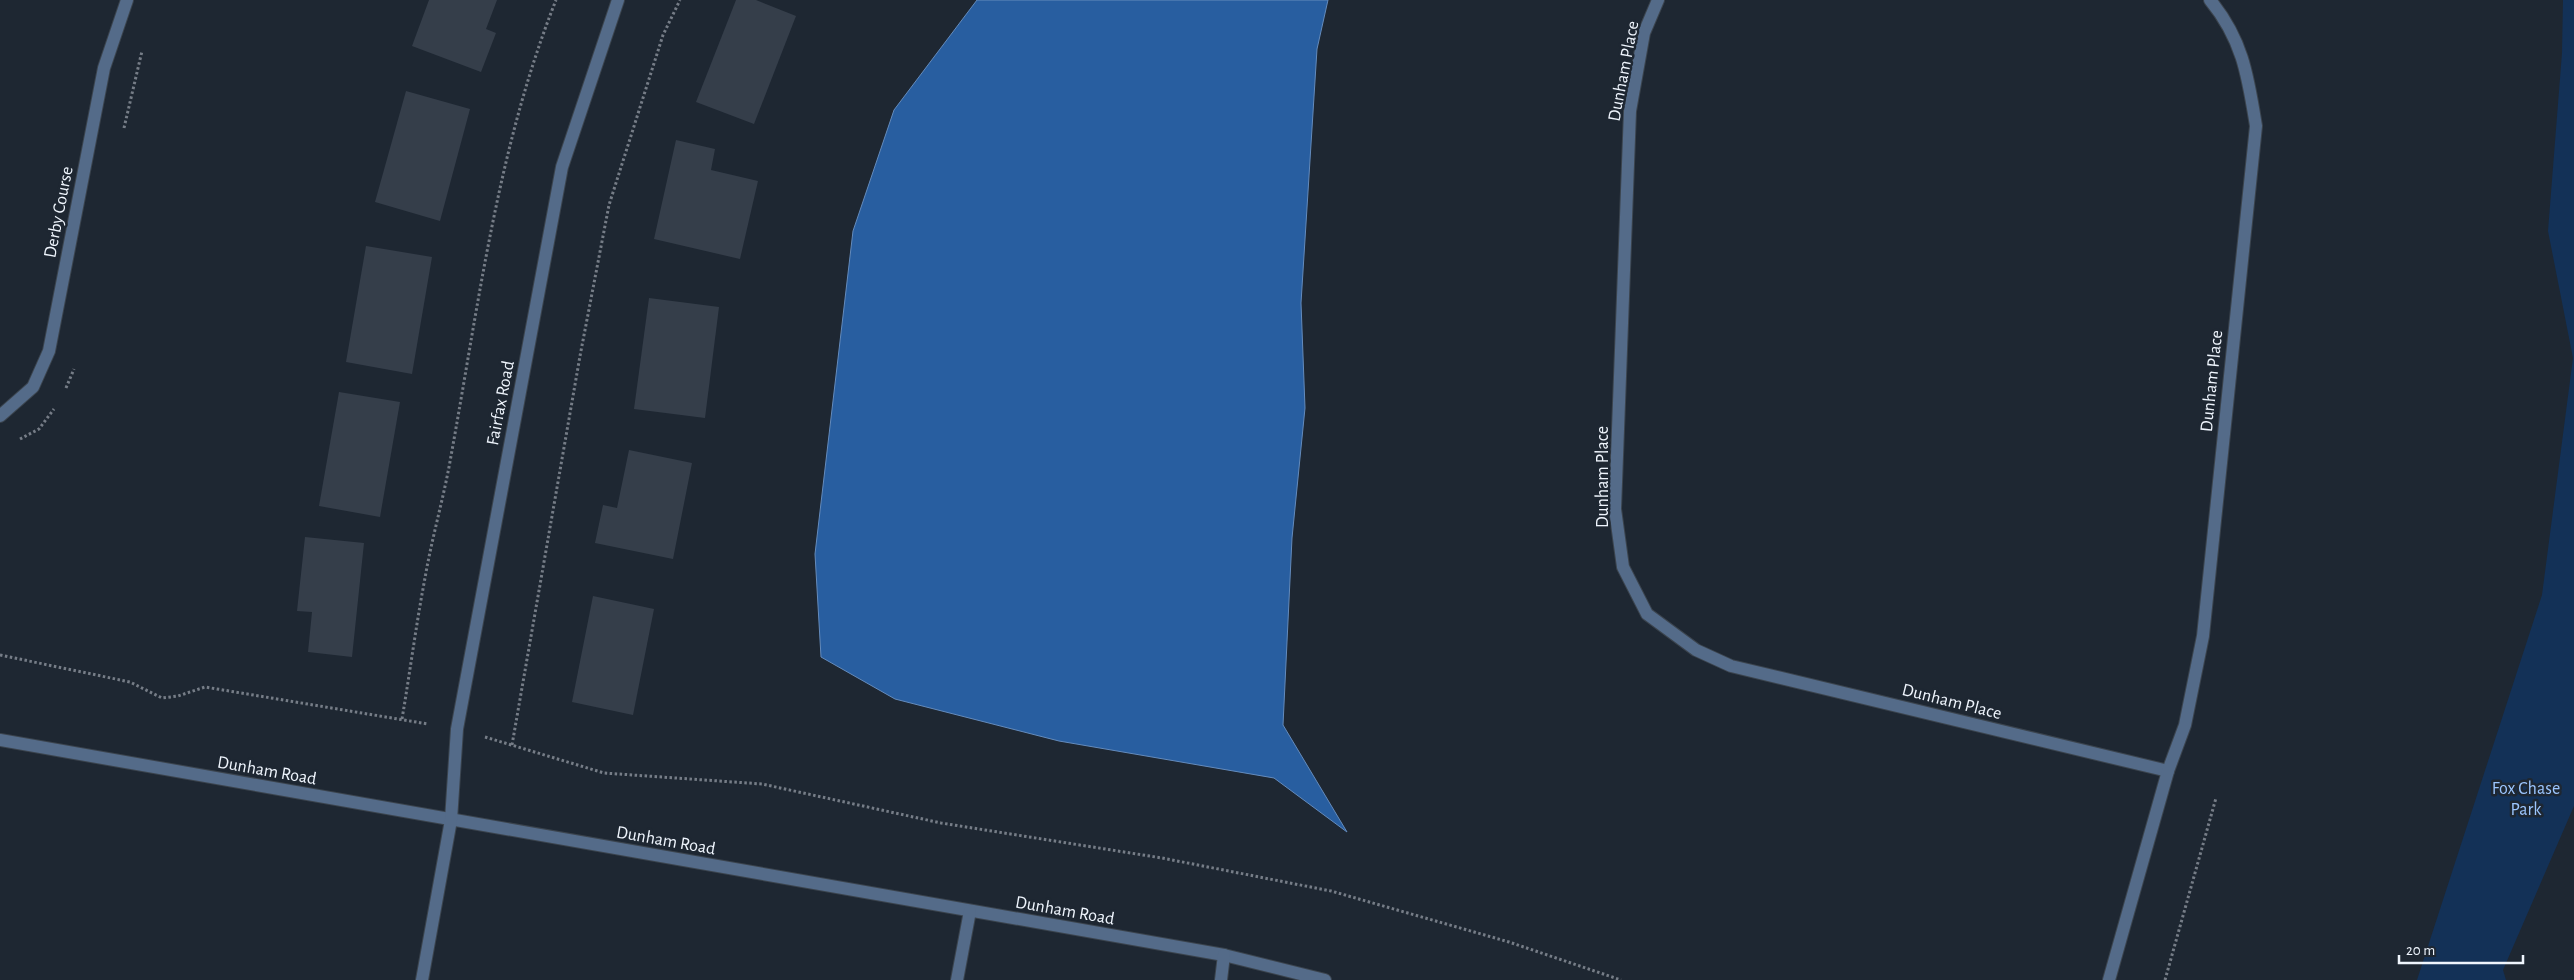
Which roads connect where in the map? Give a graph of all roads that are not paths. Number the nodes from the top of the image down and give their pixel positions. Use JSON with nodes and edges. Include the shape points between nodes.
{"nodes":[{"id":1,"x":127,"y":0,"type":"edge"},
{"id":2,"x":618,"y":0,"type":"edge"},
{"id":3,"x":1658,"y":0,"type":"edge"},
{"id":4,"x":2210,"y":0,"type":"edge"},
{"id":5,"x":0,"y":416,"type":"edge"},
{"id":6,"x":0,"y":740,"type":"edge"},
{"id":7,"x":2168,"y":771,"type":"junction"},
{"id":8,"x":451,"y":820,"type":"junction"},
{"id":9,"x":970,"y":911,"type":"junction"},
{"id":10,"x":1224,"y":956,"type":"junction"},
{"id":11,"x":422,"y":980,"type":"edge"},
{"id":12,"x":958,"y":980,"type":"edge"},
{"id":13,"x":1221,"y":980,"type":"edge"},
{"id":14,"x":1325,"y":980,"type":"edge"},
{"id":15,"x":2109,"y":980,"type":"edge"}],
"edges":[{"from":1,"to":5,"type":"street","name":"Derby Course","via":[[104,68],[49,351],[33,387]]},
{"from":2,"to":8,"type":"street","name":"Fairfax Road","via":[[562,167],[457,729]]},
{"from":3,"to":7,"type":"street","name":"Dunham Place","via":[[1644,33],[1630,111],[1615,509],[1623,567],[1647,614],[1696,650],[1731,666]]},
{"from":4,"to":7,"type":"street","name":"Dunham Place","via":[[2241,48],[2256,126],[2203,636],[2185,725]]},
{"from":6,"to":8,"type":"street","name":"Dunham Road"},
{"from":7,"to":15,"type":"street","name":"Dunham Place"},
{"from":8,"to":9,"type":"street","name":"Dunham Road"},
{"from":8,"to":11,"type":"street","name":"Fairfax Road"},
{"from":9,"to":10,"type":"street","name":"Dunham Road"},
{"from":9,"to":12,"type":"street"},
{"from":10,"to":13,"type":"street"},
{"from":10,"to":14,"type":"street","name":"Dunham Road"}]}
